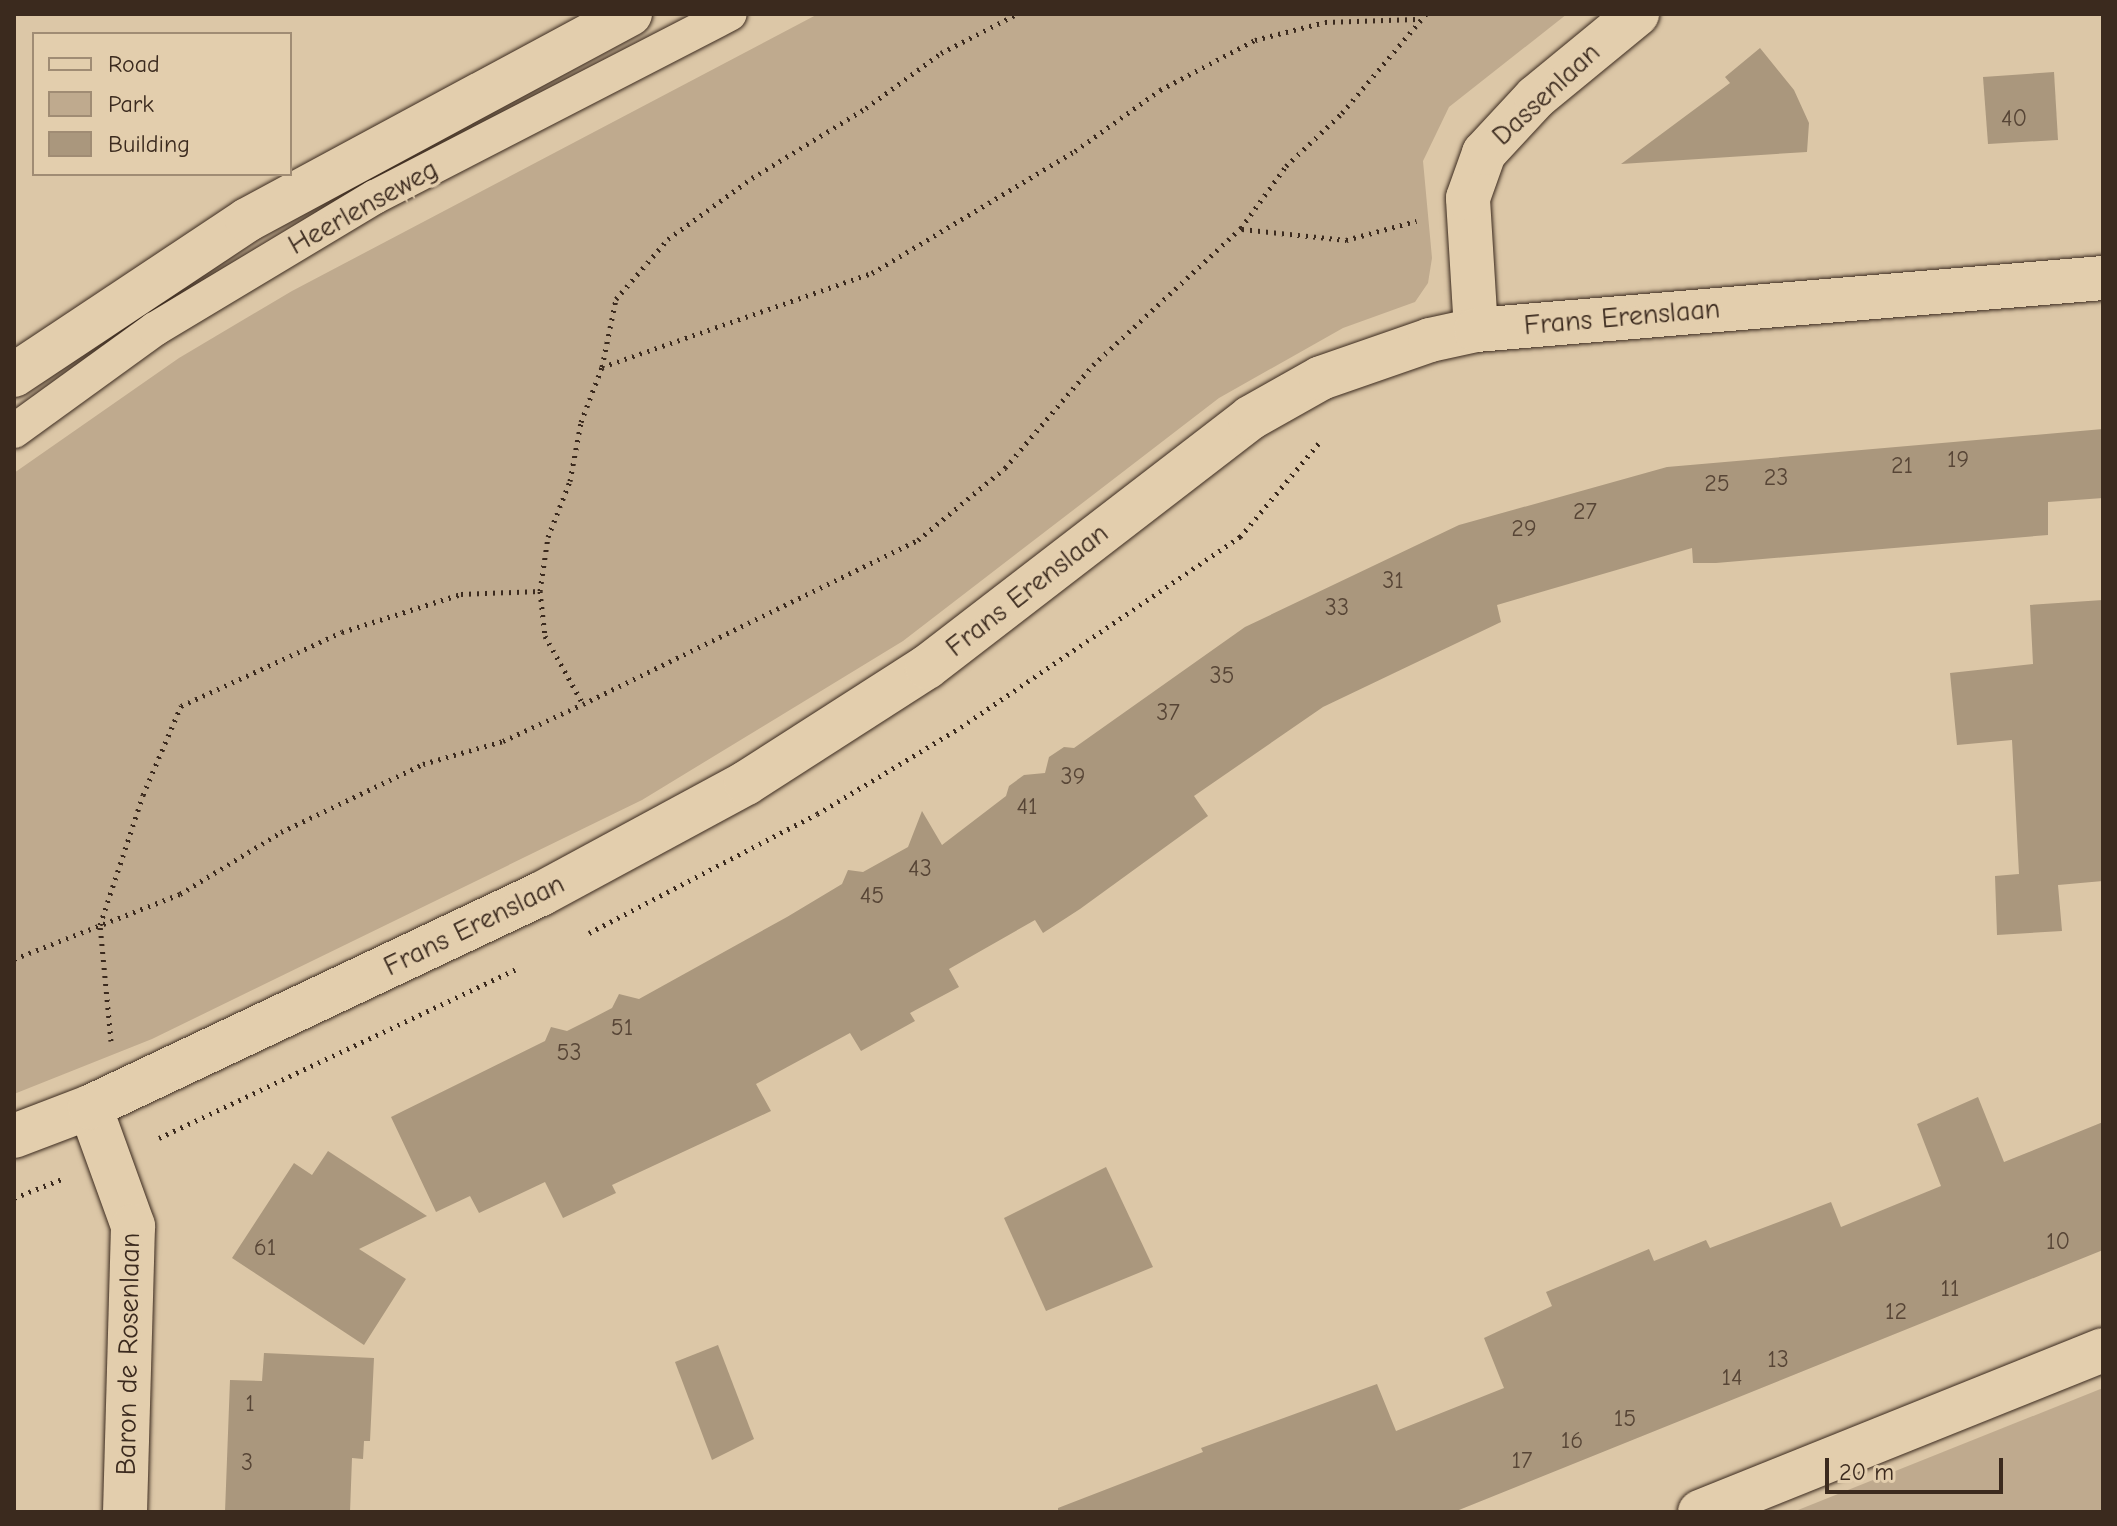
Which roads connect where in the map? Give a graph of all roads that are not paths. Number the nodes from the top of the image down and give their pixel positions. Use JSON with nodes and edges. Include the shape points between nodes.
{"nodes":[{"id":1,"x":630,"y":14,"type":"edge"},
{"id":2,"x":730,"y":14,"type":"edge"},
{"id":3,"x":1637,"y":14,"type":"edge"},
{"id":4,"x":2103,"y":278,"type":"edge"},
{"id":5,"x":1476,"y":330,"type":"junction"},
{"id":6,"x":14,"y":375,"type":"edge"},
{"id":7,"x":14,"y":431,"type":"edge"},
{"id":8,"x":105,"y":1100,"type":"junction"},
{"id":9,"x":14,"y":1136,"type":"edge"},
{"id":10,"x":2103,"y":1350,"type":"edge"},
{"id":11,"x":125,"y":1512,"type":"edge"},
{"id":12,"x":1700,"y":1512,"type":"edge"}],
"edges":[{"from":1,"to":6,"type":"street","name":"Heerlenseweg","via":[[247,220]]},
{"from":2,"to":7,"type":"lane","name":"Heerlenseweg","via":[[375,197],[155,329]]},
{"from":3,"to":5,"type":"street","name":"Dassenlaan","via":[[1506,124],[1484,153],[1468,198]]},
{"from":4,"to":5,"type":"street","name":"Frans Erenslaan"},
{"from":5,"to":8,"type":"street","name":"Frans Erenslaan","via":[[1430,340],[1321,378],[1250,418],[927,667],[746,783],[541,894]]},
{"from":8,"to":9,"type":"street","name":"Frans Erenslaan"},
{"from":8,"to":11,"type":"street","name":"Baron de Rosenlaan","via":[[133,1226]]},
{"from":10,"to":12,"type":"street"}]}
